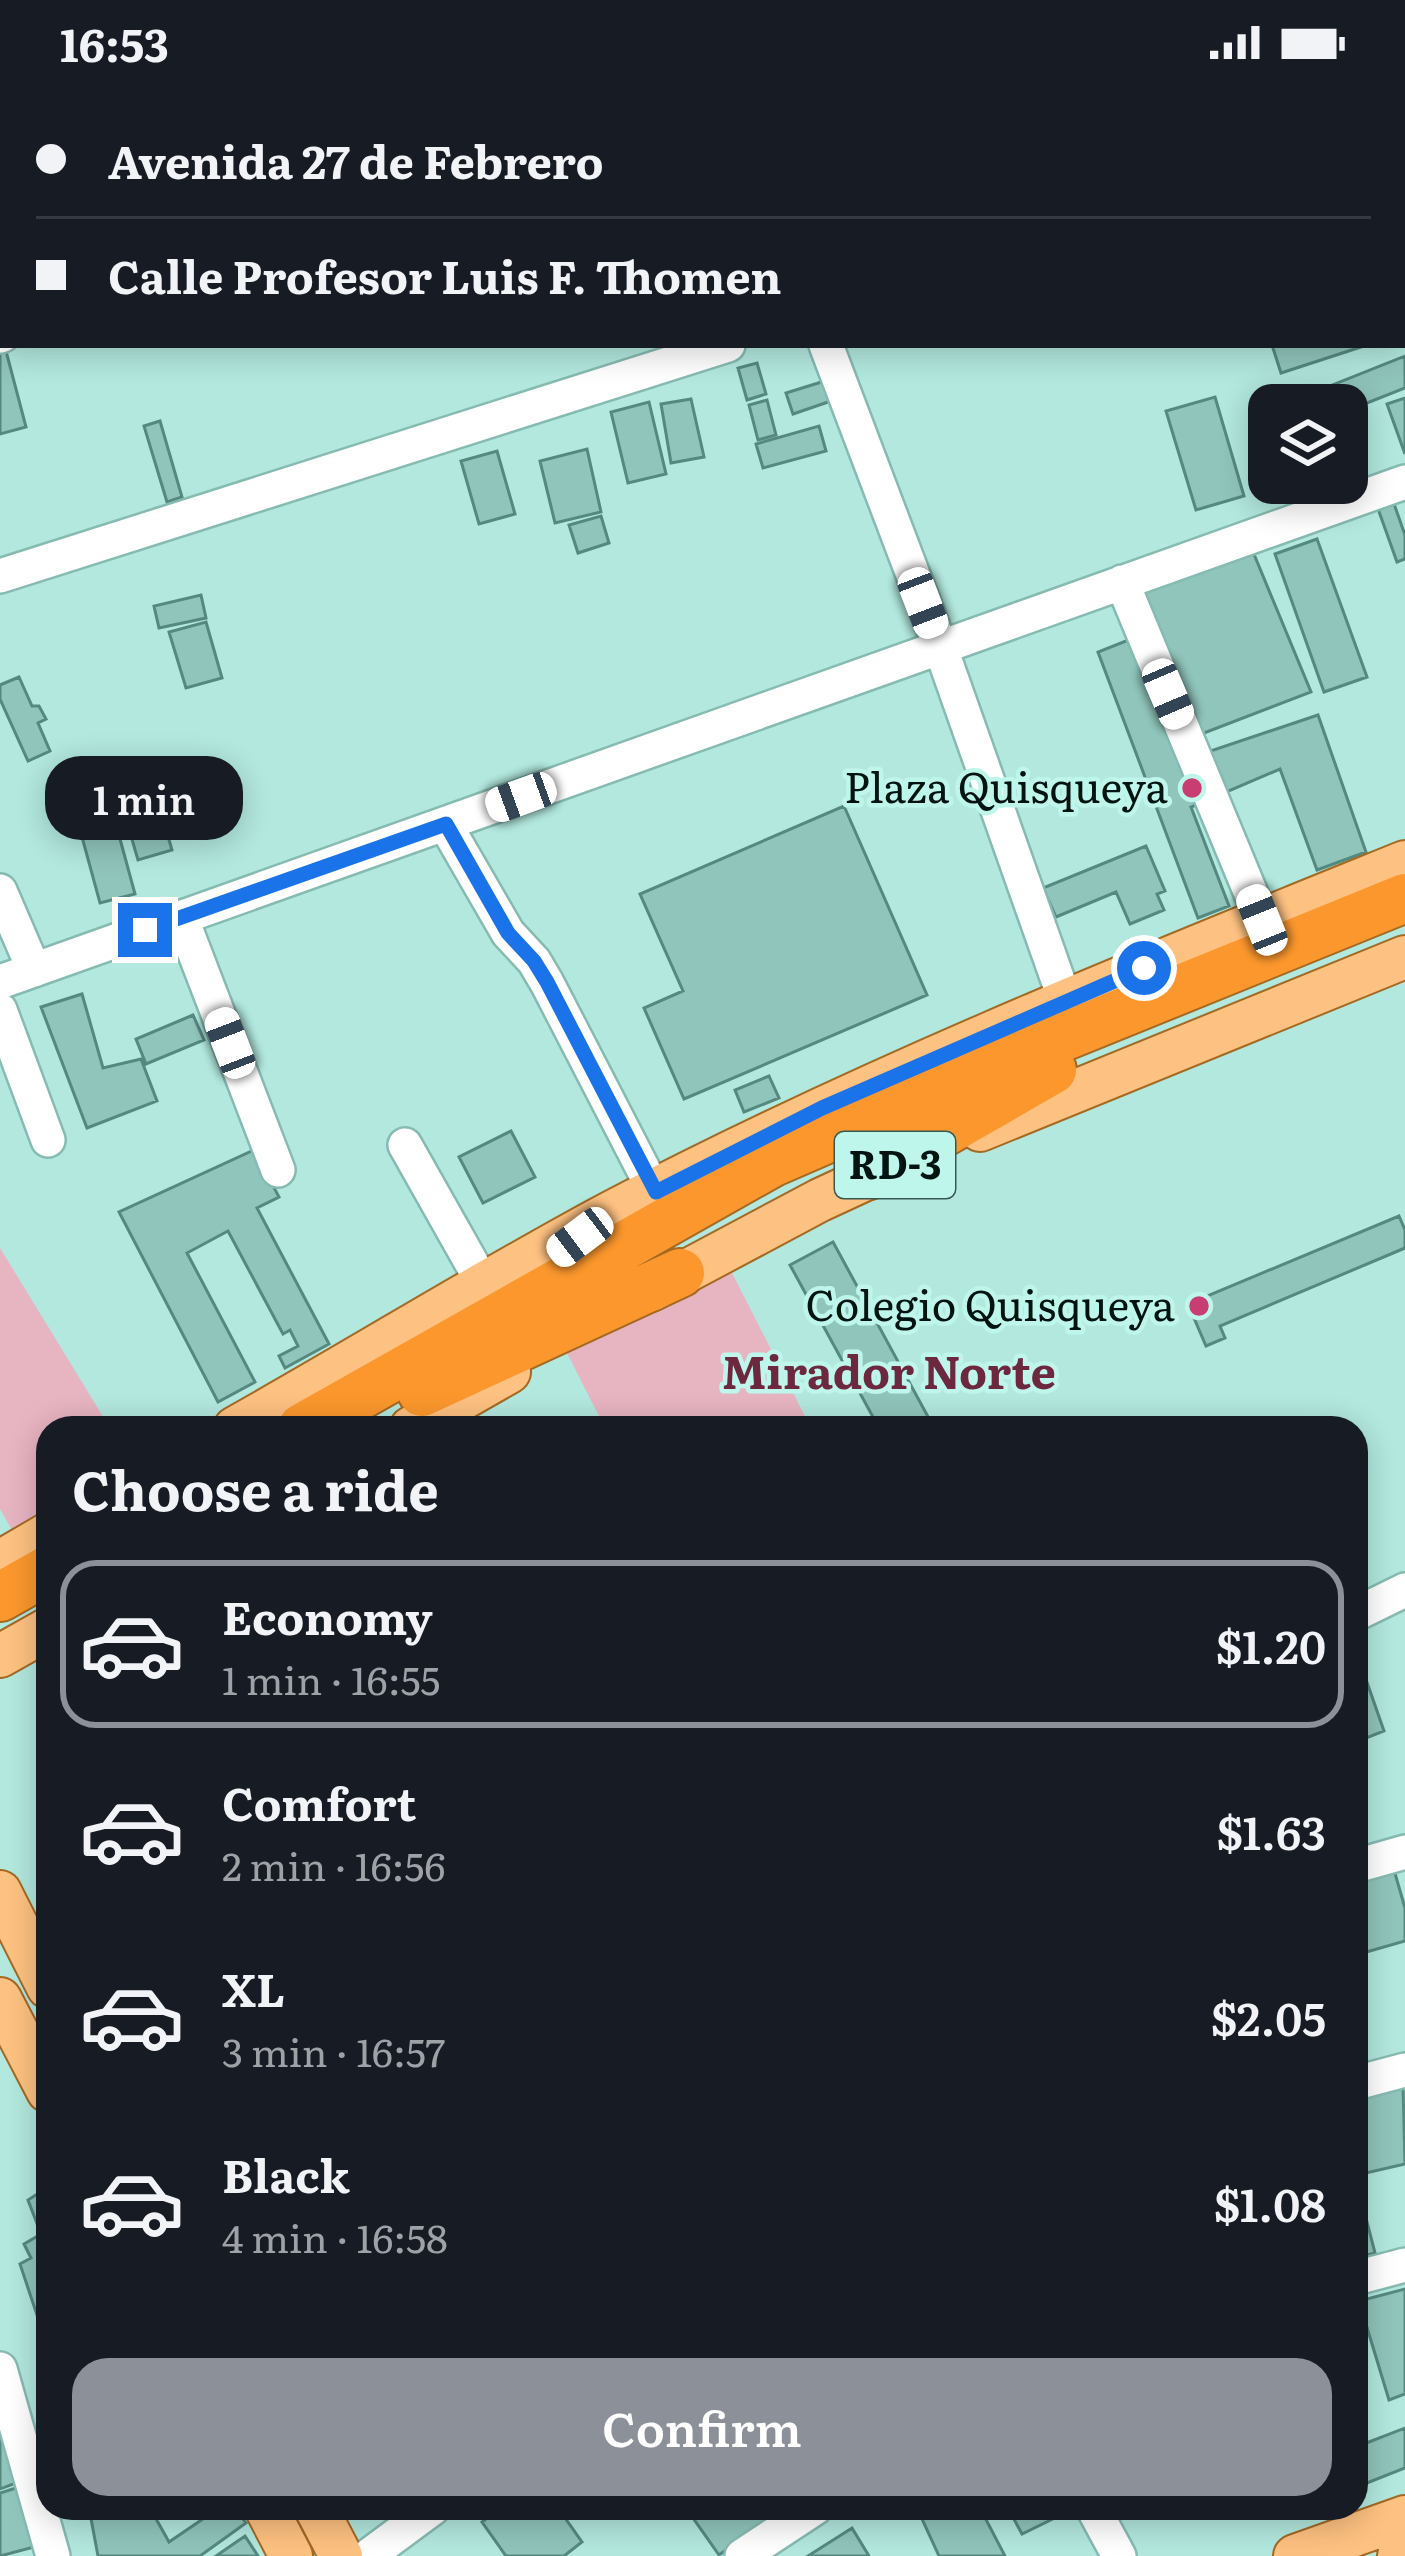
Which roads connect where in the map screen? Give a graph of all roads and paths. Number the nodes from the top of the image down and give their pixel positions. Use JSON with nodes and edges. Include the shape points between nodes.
{"nodes":[{"id":1,"x":719,"y":348,"type":"edge"},
{"id":2,"x":827,"y":348,"type":"edge"},
{"id":3,"x":1405,"y":482,"type":"edge"},
{"id":4,"x":0,"y":576,"type":"edge"},
{"id":5,"x":1122,"y":582,"type":"junction"},
{"id":6,"x":940,"y":646,"type":"junction"},
{"id":7,"x":446,"y":824,"type":"junction"},
{"id":8,"x":1405,"y":862,"type":"edge"},
{"id":9,"x":0,"y":892,"type":"edge"},
{"id":10,"x":1405,"y":898,"type":"edge"},
{"id":11,"x":182,"y":917,"type":"junction"},
{"id":12,"x":1262,"y":920,"type":"junction"},
{"id":13,"x":1405,"y":923,"type":"edge"},
{"id":14,"x":1322,"y":944,"type":"junction"},
{"id":15,"x":1405,"y":957,"type":"edge"},
{"id":16,"x":34,"y":970,"type":"junction"},
{"id":17,"x":0,"y":982,"type":"edge"},
{"id":18,"x":1065,"y":1000,"type":"junction"},
{"id":19,"x":0,"y":1010,"type":"edge"},
{"id":20,"x":1043,"y":1059,"type":"junction"},
{"id":21,"x":822,"y":1108,"type":"junction"},
{"id":22,"x":48,"y":1140,"type":"dead end"},
{"id":23,"x":405,"y":1145,"type":"dead end"},
{"id":24,"x":278,"y":1170,"type":"dead end"},
{"id":25,"x":869,"y":1175,"type":"junction"},
{"id":26,"x":635,"y":1201,"type":"junction"},
{"id":27,"x":680,"y":1273,"type":"joint"},
{"id":28,"x":484,"y":1286,"type":"junction"},
{"id":29,"x":412,"y":1396,"type":"edge"},
{"id":30,"x":256,"y":1416,"type":"edge"},
{"id":31,"x":343,"y":1416,"type":"edge"},
{"id":32,"x":376,"y":1416,"type":"edge"},
{"id":33,"x":36,"y":1541,"type":"edge"},
{"id":34,"x":0,"y":1562,"type":"edge"},
{"id":35,"x":36,"y":1577,"type":"edge"},
{"id":36,"x":1405,"y":1590,"type":"edge"},
{"id":37,"x":0,"y":1597,"type":"edge"},
{"id":38,"x":36,"y":1604,"type":"edge"},
{"id":39,"x":1368,"y":1608,"type":"edge"},
{"id":40,"x":0,"y":1624,"type":"edge"},
{"id":41,"x":36,"y":1636,"type":"edge"},
{"id":42,"x":0,"y":1656,"type":"edge"},
{"id":43,"x":1405,"y":1852,"type":"edge"},
{"id":44,"x":1368,"y":1863,"type":"edge"},
{"id":45,"x":0,"y":1892,"type":"edge"},
{"id":46,"x":36,"y":1963,"type":"edge"},
{"id":47,"x":0,"y":1999,"type":"edge"},
{"id":48,"x":36,"y":2068,"type":"edge"},
{"id":49,"x":1405,"y":2070,"type":"edge"},
{"id":50,"x":1368,"y":2080,"type":"edge"},
{"id":51,"x":1405,"y":2265,"type":"edge"},
{"id":52,"x":1368,"y":2275,"type":"edge"},
{"id":53,"x":0,"y":2369,"type":"edge"},
{"id":54,"x":36,"y":2496,"type":"edge"},
{"id":55,"x":1405,"y":2516,"type":"edge"},
{"id":56,"x":43,"y":2520,"type":"edge"},
{"id":57,"x":272,"y":2520,"type":"edge"},
{"id":58,"x":322,"y":2520,"type":"edge"},
{"id":59,"x":418,"y":2520,"type":"edge"},
{"id":60,"x":797,"y":2520,"type":"edge"},
{"id":61,"x":1100,"y":2520,"type":"edge"},
{"id":62,"x":53,"y":2556,"type":"edge"},
{"id":63,"x":291,"y":2556,"type":"edge"},
{"id":64,"x":341,"y":2556,"type":"edge"},
{"id":65,"x":368,"y":2556,"type":"edge"},
{"id":66,"x":742,"y":2556,"type":"edge"},
{"id":67,"x":1119,"y":2556,"type":"edge"},
{"id":68,"x":1295,"y":2556,"type":"edge"}],
"edges":[{"from":1,"to":4,"type":"street"},
{"from":2,"to":6,"type":"street"},
{"from":3,"to":5,"type":"street"},
{"from":5,"to":6,"type":"street"},
{"from":5,"to":12,"type":"street"},
{"from":6,"to":7,"type":"street"},
{"from":6,"to":18,"type":"street"},
{"from":7,"to":11,"type":"street"},
{"from":7,"to":26,"type":"street","via":[[508,933],[547,982]]},
{"from":8,"to":12,"type":"main road","number":"RD-3"},
{"from":9,"to":16,"type":"street"},
{"from":10,"to":14,"type":"highway","number":"RD-3"},
{"from":11,"to":16,"type":"street"},
{"from":11,"to":24,"type":"street"},
{"from":12,"to":18,"type":"main road","number":"RD-3"},
{"from":13,"to":14,"type":"highway","number":"RD-3"},
{"from":14,"to":20,"type":"highway","number":"RD-3"},
{"from":15,"to":25,"type":"main road","number":"RD-3"},
{"from":16,"to":17,"type":"street"},
{"from":18,"to":21,"type":"main road","number":"RD-3"},
{"from":19,"to":22,"type":"street"},
{"from":20,"to":21,"type":"highway"},
{"from":20,"to":25,"type":"highway"},
{"from":20,"to":29,"type":"highway","number":"RD-3"},
{"from":21,"to":26,"type":"main road","number":"RD-3"},
{"from":23,"to":28,"type":"street"},
{"from":25,"to":27,"type":"main road","number":"RD-3"},
{"from":26,"to":28,"type":"main road","number":"RD-3"},
{"from":26,"to":29,"type":"highway"},
{"from":27,"to":29,"type":"highway"},
{"from":28,"to":30,"type":"main road","number":"RD-3"},
{"from":29,"to":31,"type":"highway","number":"RD-3"},
{"from":29,"to":32,"type":"highway","number":"RD-3"},
{"from":33,"to":34,"type":"main road"},
{"from":35,"to":37,"type":"highway"},
{"from":36,"to":39,"type":"street"},
{"from":38,"to":40,"type":"highway"},
{"from":41,"to":42,"type":"main road"},
{"from":43,"to":44,"type":"street"},
{"from":45,"to":46,"type":"main road"},
{"from":47,"to":48,"type":"main road"},
{"from":49,"to":50,"type":"street"},
{"from":51,"to":52,"type":"street"},
{"from":53,"to":54,"type":"street"},
{"from":55,"to":68,"type":"main road"},
{"from":56,"to":62,"type":"street"},
{"from":57,"to":63,"type":"main road"},
{"from":58,"to":64,"type":"main road"},
{"from":59,"to":65,"type":"street"},
{"from":60,"to":66,"type":"street"},
{"from":61,"to":67,"type":"street"}]}
